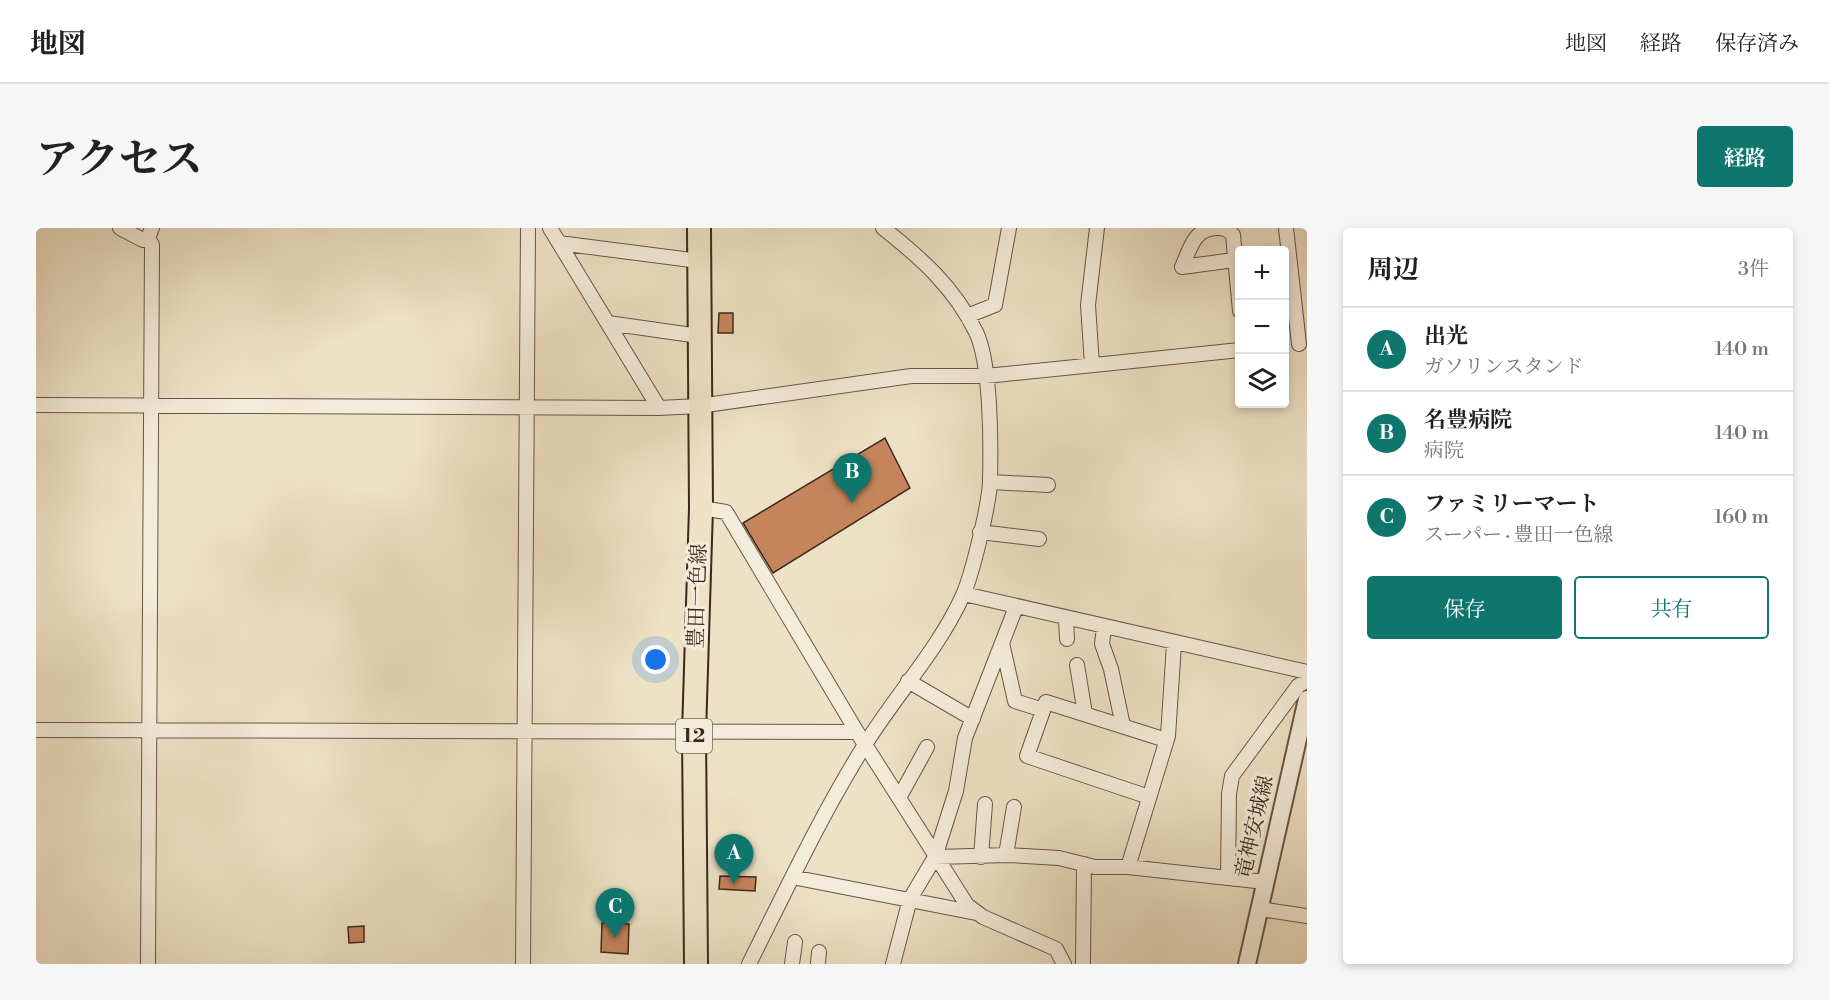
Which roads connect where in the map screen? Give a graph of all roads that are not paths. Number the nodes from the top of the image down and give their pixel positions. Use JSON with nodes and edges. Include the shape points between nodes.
{"nodes":[{"id":1,"x":120,"y":228,"type":"edge"},
{"id":2,"x":528,"y":228,"type":"edge"},
{"id":3,"x":550,"y":228,"type":"edge"},
{"id":4,"x":699,"y":228,"type":"edge"},
{"id":5,"x":883,"y":228,"type":"edge"},
{"id":6,"x":1009,"y":228,"type":"edge"},
{"id":7,"x":1097,"y":228,"type":"edge"},
{"id":8,"x":1286,"y":228,"type":"edge"},
{"id":9,"x":150,"y":233,"type":"edge"},
{"id":10,"x":897,"y":233,"type":"edge"},
{"id":11,"x":559,"y":243,"type":"junction"},
{"id":12,"x":1234,"y":260,"type":"dead end"},
{"id":13,"x":699,"y":261,"type":"junction"},
{"id":14,"x":1238,"y":300,"type":"edge"},
{"id":15,"x":967,"y":316,"type":"junction"},
{"id":16,"x":608,"y":323,"type":"junction"},
{"id":17,"x":699,"y":336,"type":"junction"},
{"id":18,"x":1303,"y":344,"type":"edge"},
{"id":19,"x":1235,"y":350,"type":"edge"},
{"id":20,"x":1092,"y":365,"type":"junction"},
{"id":21,"x":986,"y":376,"type":"junction"},
{"id":22,"x":36,"y":405,"type":"edge"},
{"id":23,"x":150,"y":406,"type":"junction"},
{"id":24,"x":525,"y":406,"type":"junction"},
{"id":25,"x":699,"y":406,"type":"junction"},
{"id":26,"x":660,"y":408,"type":"junction"},
{"id":27,"x":990,"y":482,"type":"junction"},
{"id":28,"x":1048,"y":484,"type":"dead end"},
{"id":29,"x":701,"y":508,"type":"junction"},
{"id":30,"x":980,"y":532,"type":"junction"},
{"id":31,"x":1039,"y":539,"type":"dead end"},
{"id":32,"x":964,"y":594,"type":"junction"},
{"id":33,"x":1016,"y":607,"type":"junction"},
{"id":34,"x":1066,"y":619,"type":"junction"},
{"id":35,"x":1104,"y":627,"type":"junction"},
{"id":36,"x":1067,"y":639,"type":"dead end"},
{"id":37,"x":1002,"y":643,"type":"junction"},
{"id":38,"x":1174,"y":644,"type":"junction"},
{"id":39,"x":1077,"y":665,"type":"dead end"},
{"id":40,"x":1307,"y":672,"type":"edge"},
{"id":41,"x":1307,"y":680,"type":"edge"},
{"id":42,"x":908,"y":681,"type":"junction"},
{"id":43,"x":1307,"y":699,"type":"edge"},
{"id":44,"x":1043,"y":710,"type":"junction"},
{"id":45,"x":1085,"y":714,"type":"junction"},
{"id":46,"x":973,"y":719,"type":"junction"},
{"id":47,"x":1123,"y":726,"type":"junction"},
{"id":48,"x":36,"y":730,"type":"edge"},
{"id":49,"x":150,"y":730,"type":"junction"},
{"id":50,"x":856,"y":732,"type":"junction"},
{"id":51,"x":524,"y":733,"type":"junction"},
{"id":52,"x":694,"y":733,"type":"junction"},
{"id":53,"x":1166,"y":740,"type":"junction"},
{"id":54,"x":865,"y":744,"type":"junction"},
{"id":55,"x":927,"y":747,"type":"dead end"},
{"id":56,"x":1149,"y":797,"type":"junction"},
{"id":57,"x":899,"y":798,"type":"junction"},
{"id":58,"x":985,"y":804,"type":"dead end"},
{"id":59,"x":1014,"y":807,"type":"dead end"},
{"id":60,"x":1006,"y":855,"type":"junction"},
{"id":61,"x":935,"y":857,"type":"junction"},
{"id":62,"x":981,"y":857,"type":"junction"},
{"id":63,"x":1084,"y":864,"type":"junction"},
{"id":64,"x":1128,"y":867,"type":"junction"},
{"id":65,"x":792,"y":878,"type":"junction"},
{"id":66,"x":1228,"y":878,"type":"junction"},
{"id":67,"x":1265,"y":882,"type":"junction"},
{"id":68,"x":910,"y":899,"type":"junction"},
{"id":69,"x":1260,"y":909,"type":"junction"},
{"id":70,"x":978,"y":913,"type":"junction"},
{"id":71,"x":1307,"y":916,"type":"edge"},
{"id":72,"x":795,"y":942,"type":"dead end"},
{"id":73,"x":148,"y":964,"type":"edge"},
{"id":74,"x":522,"y":964,"type":"edge"},
{"id":75,"x":696,"y":964,"type":"edge"},
{"id":76,"x":749,"y":964,"type":"edge"},
{"id":77,"x":792,"y":964,"type":"edge"},
{"id":78,"x":893,"y":964,"type":"edge"},
{"id":79,"x":1064,"y":964,"type":"edge"},
{"id":80,"x":1083,"y":964,"type":"edge"},
{"id":81,"x":1247,"y":964,"type":"edge"}],
"edges":[{"from":1,"to":9,"type":"street","via":[[143,240]]},
{"from":2,"to":24,"type":"street"},
{"from":3,"to":11,"type":"street"},
{"from":4,"to":13,"type":"main road","name":"豊田一色線","number":"12"},
{"from":5,"to":10,"type":"street"},
{"from":6,"to":15,"type":"street","via":[[995,305]]},
{"from":7,"to":20,"type":"street","via":[[1088,305]]},
{"from":8,"to":18,"type":"street"},
{"from":9,"to":23,"type":"street"},
{"from":10,"to":15,"type":"street","via":[[950,288]]},
{"from":11,"to":13,"type":"street"},
{"from":11,"to":16,"type":"street"},
{"from":12,"to":14,"type":"street"},
{"from":13,"to":17,"type":"main road","name":"豊田一色線","number":"12"},
{"from":15,"to":21,"type":"street","via":[[977,334]]},
{"from":16,"to":17,"type":"street"},
{"from":16,"to":26,"type":"street"},
{"from":17,"to":25,"type":"main road","name":"豊田一色線","number":"12"},
{"from":19,"to":20,"type":"street"},
{"from":20,"to":21,"type":"street"},
{"from":21,"to":25,"type":"street","via":[[911,376]]},
{"from":21,"to":27,"type":"street"},
{"from":22,"to":23,"type":"street"},
{"from":23,"to":24,"type":"street"},
{"from":23,"to":49,"type":"street"},
{"from":24,"to":26,"type":"street"},
{"from":24,"to":51,"type":"street"},
{"from":25,"to":26,"type":"street"},
{"from":25,"to":29,"type":"main road","name":"豊田一色線","number":"12"},
{"from":27,"to":28,"type":"street"},
{"from":27,"to":30,"type":"street"},
{"from":29,"to":50,"type":"street","via":[[726,512]]},
{"from":29,"to":52,"type":"main road","name":"豊田一色線","number":"12"},
{"from":30,"to":31,"type":"street"},
{"from":30,"to":32,"type":"street"},
{"from":32,"to":33,"type":"street"},
{"from":32,"to":42,"type":"street"},
{"from":33,"to":34,"type":"street"},
{"from":33,"to":37,"type":"street"},
{"from":34,"to":35,"type":"street"},
{"from":34,"to":36,"type":"street"},
{"from":35,"to":38,"type":"street"},
{"from":35,"to":47,"type":"street","via":[[1102,644]]},
{"from":37,"to":44,"type":"street","via":[[1015,701]]},
{"from":37,"to":46,"type":"street"},
{"from":38,"to":40,"type":"street"},
{"from":38,"to":53,"type":"street"},
{"from":39,"to":45,"type":"street"},
{"from":41,"to":66,"type":"street","via":[[1298,686],[1232,776]]},
{"from":42,"to":46,"type":"street"},
{"from":42,"to":54,"type":"street"},
{"from":43,"to":67,"type":"street","name":"竜神安城線"},
{"from":44,"to":45,"type":"street","via":[[1046,702]]},
{"from":44,"to":56,"type":"street","via":[[1027,756]]},
{"from":45,"to":47,"type":"street"},
{"from":46,"to":61,"type":"street"},
{"from":47,"to":53,"type":"street"},
{"from":48,"to":49,"type":"street"},
{"from":49,"to":51,"type":"street"},
{"from":49,"to":73,"type":"street"},
{"from":50,"to":52,"type":"street"},
{"from":50,"to":54,"type":"street"},
{"from":51,"to":52,"type":"street"},
{"from":51,"to":74,"type":"street"},
{"from":52,"to":75,"type":"main road","name":"豊田一色線","number":"12"},
{"from":53,"to":56,"type":"street"},
{"from":54,"to":57,"type":"street"},
{"from":54,"to":65,"type":"street"},
{"from":55,"to":57,"type":"street"},
{"from":56,"to":64,"type":"street"},
{"from":57,"to":61,"type":"street"},
{"from":58,"to":62,"type":"street"},
{"from":59,"to":60,"type":"street"},
{"from":60,"to":62,"type":"street"},
{"from":60,"to":63,"type":"street","via":[[1059,858]]},
{"from":61,"to":62,"type":"street"},
{"from":61,"to":68,"type":"street"},
{"from":61,"to":70,"type":"street","via":[[967,905]]},
{"from":63,"to":64,"type":"street"},
{"from":63,"to":80,"type":"street"},
{"from":64,"to":66,"type":"street"},
{"from":65,"to":68,"type":"street"},
{"from":65,"to":76,"type":"street"},
{"from":66,"to":67,"type":"street"},
{"from":67,"to":69,"type":"street","name":"竜神安城線"},
{"from":68,"to":70,"type":"street"},
{"from":68,"to":78,"type":"street"},
{"from":69,"to":71,"type":"street"},
{"from":69,"to":81,"type":"street","name":"竜神安城線"},
{"from":70,"to":79,"type":"street","via":[[1056,949]]},
{"from":72,"to":77,"type":"street"}]}
